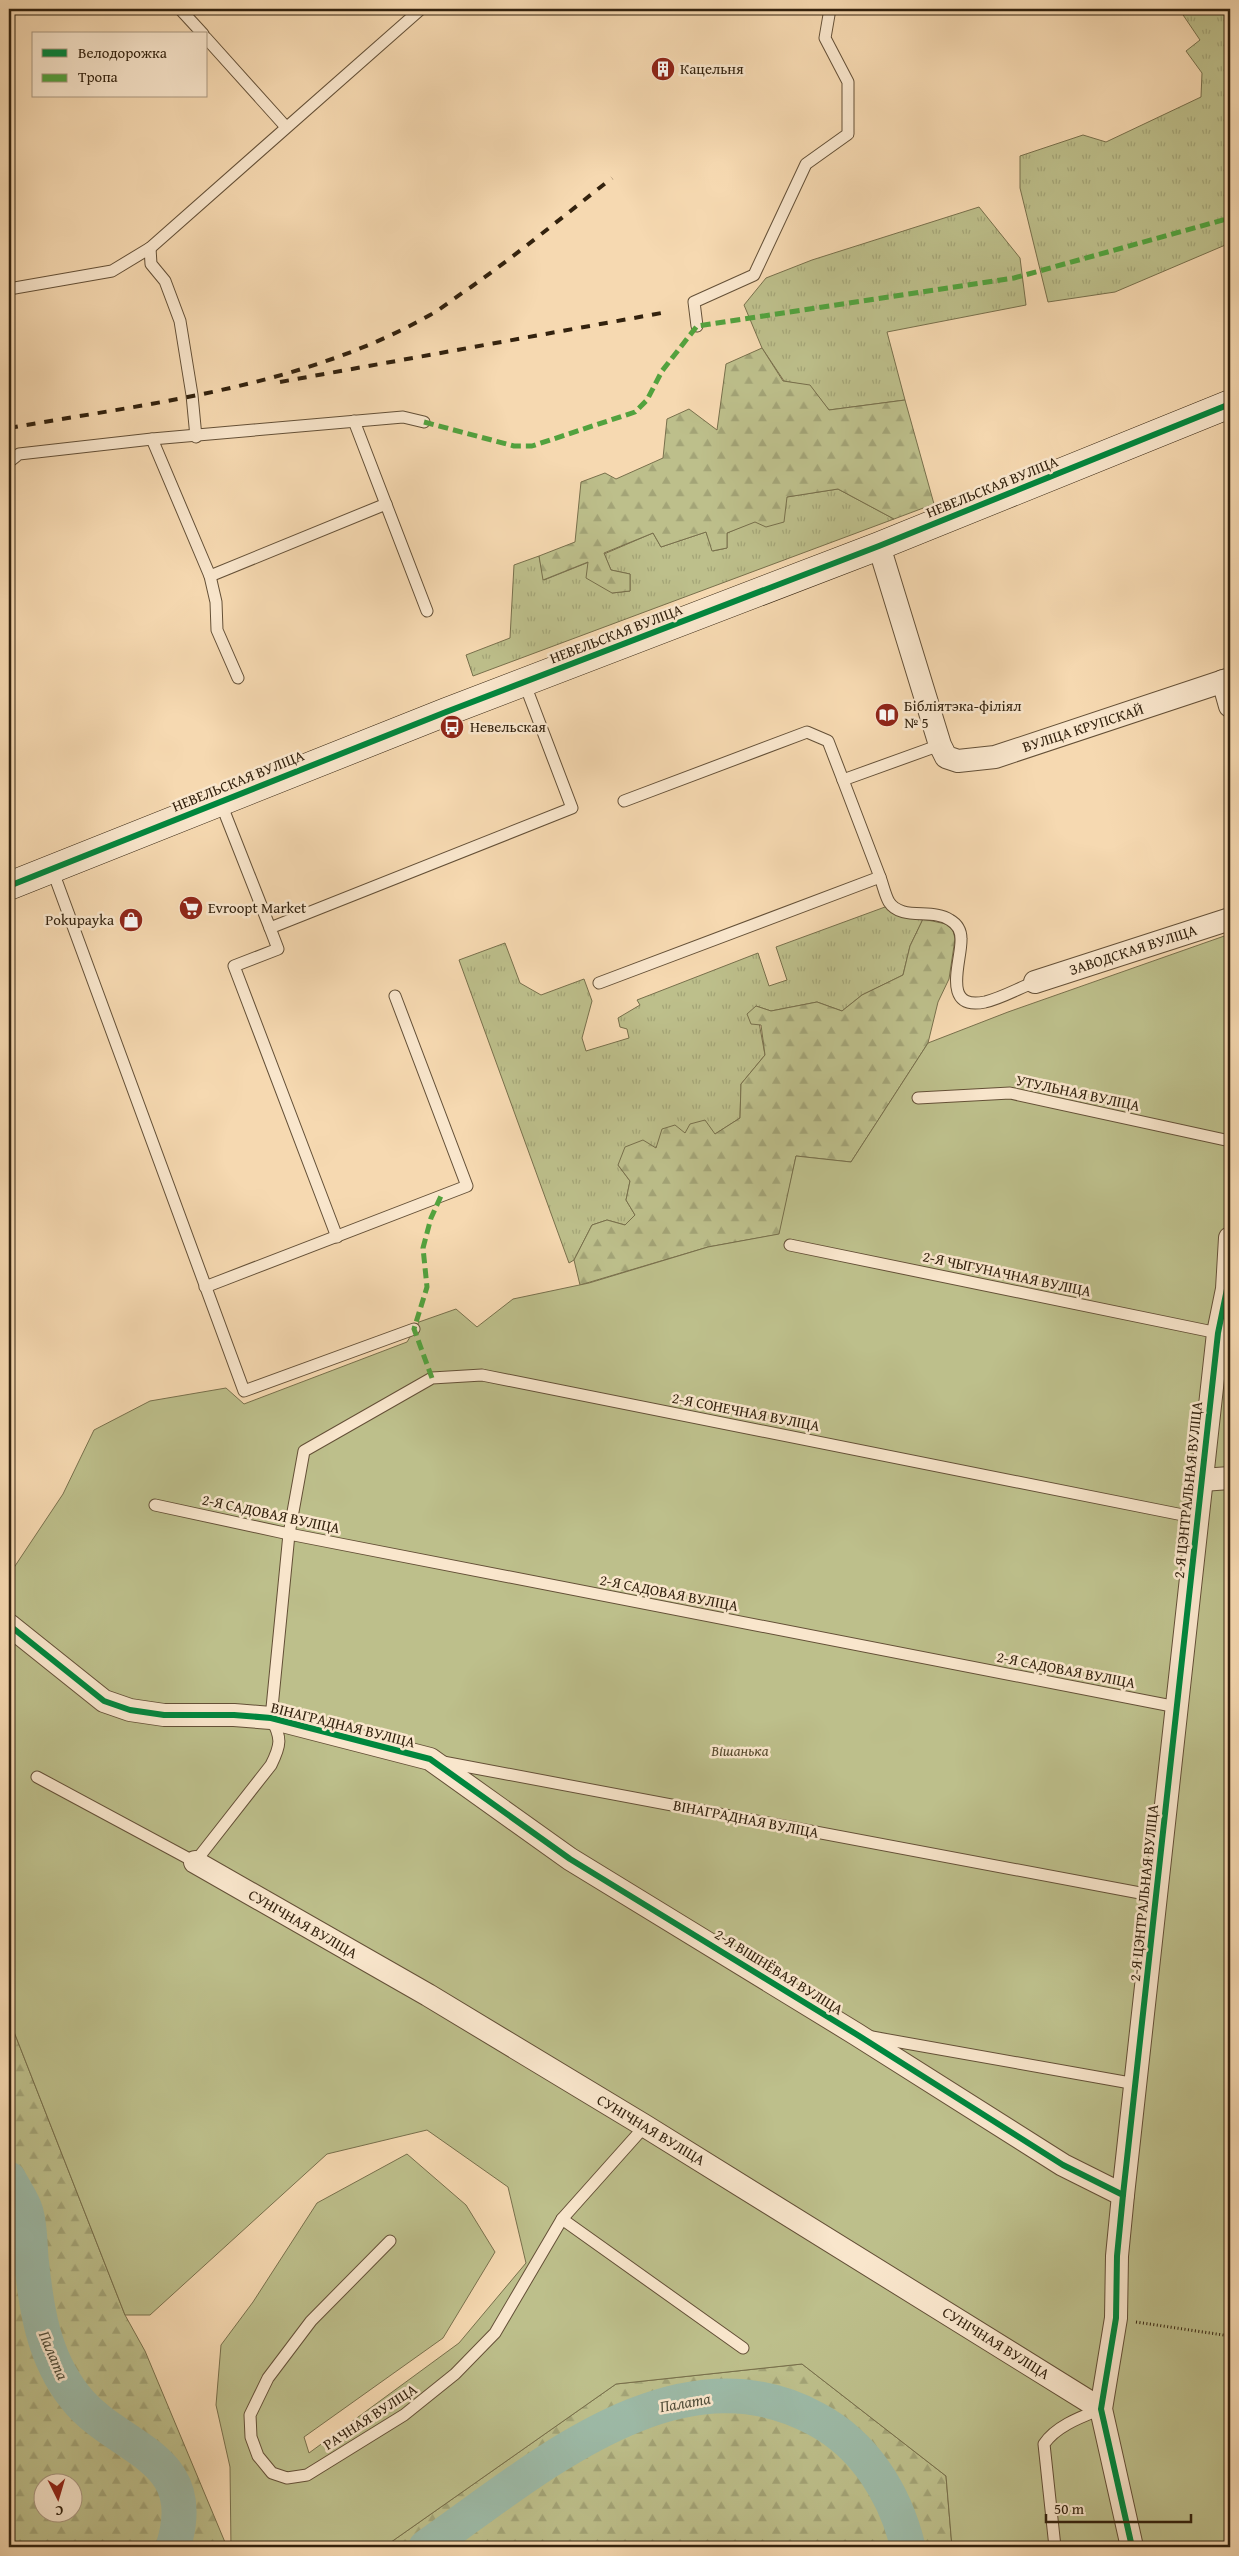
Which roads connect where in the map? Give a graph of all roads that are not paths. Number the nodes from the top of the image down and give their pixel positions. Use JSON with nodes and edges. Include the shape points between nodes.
{"nodes":[{"id":1,"x":180,"y":9,"type":"edge"},
{"id":2,"x":421,"y":9,"type":"edge"},
{"id":3,"x":830,"y":9,"type":"edge"},
{"id":4,"x":200,"y":32,"type":"edge"},
{"id":5,"x":208,"y":40,"type":"edge"},
{"id":6,"x":286,"y":127,"type":"junction"},
{"id":7,"x":150,"y":248,"type":"junction"},
{"id":8,"x":9,"y":289,"type":"edge"},
{"id":9,"x":696,"y":326,"type":"dead end"},
{"id":10,"x":1230,"y":404,"type":"edge"},
{"id":11,"x":354,"y":421,"type":"junction"},
{"id":12,"x":424,"y":422,"type":"dead end"},
{"id":13,"x":196,"y":437,"type":"junction"},
{"id":14,"x":152,"y":439,"type":"junction"},
{"id":15,"x":9,"y":462,"type":"edge"},
{"id":16,"x":386,"y":504,"type":"junction"},
{"id":17,"x":878,"y":546,"type":"junction"},
{"id":18,"x":210,"y":576,"type":"junction"},
{"id":19,"x":427,"y":611,"type":"dead end"},
{"id":20,"x":238,"y":678,"type":"dead end"},
{"id":21,"x":1226,"y":680,"type":"edge"},
{"id":22,"x":524,"y":682,"type":"junction"},
{"id":23,"x":1230,"y":706,"type":"edge"},
{"id":24,"x":940,"y":745,"type":"junction"},
{"id":25,"x":843,"y":780,"type":"junction"},
{"id":26,"x":220,"y":801,"type":"junction"},
{"id":27,"x":624,"y":801,"type":"dead end"},
{"id":28,"x":52,"y":868,"type":"junction"},
{"id":29,"x":880,"y":877,"type":"junction"},
{"id":30,"x":9,"y":886,"type":"edge"},
{"id":31,"x":1230,"y":919,"type":"edge"},
{"id":32,"x":270,"y":928,"type":"junction"},
{"id":33,"x":1035,"y":982,"type":"joint"},
{"id":34,"x":599,"y":983,"type":"dead end"},
{"id":35,"x":396,"y":996,"type":"dead end"},
{"id":36,"x":918,"y":1098,"type":"dead end"},
{"id":37,"x":1230,"y":1141,"type":"edge"},
{"id":38,"x":337,"y":1237,"type":"junction"},
{"id":39,"x":1230,"y":1238,"type":"edge"},
{"id":40,"x":790,"y":1245,"type":"dead end"},
{"id":41,"x":205,"y":1287,"type":"junction"},
{"id":42,"x":1228,"y":1289,"type":"edge"},
{"id":43,"x":414,"y":1328,"type":"dead end"},
{"id":44,"x":1218,"y":1333,"type":"junction"},
{"id":45,"x":1230,"y":1478,"type":"edge"},
{"id":46,"x":1202,"y":1480,"type":"junction"},
{"id":47,"x":155,"y":1505,"type":"dead end"},
{"id":48,"x":1198,"y":1518,"type":"junction"},
{"id":49,"x":289,"y":1534,"type":"junction"},
{"id":50,"x":9,"y":1624,"type":"edge"},
{"id":51,"x":1177,"y":1707,"type":"junction"},
{"id":52,"x":271,"y":1718,"type":"junction"},
{"id":53,"x":430,"y":1759,"type":"junction"},
{"id":54,"x":37,"y":1777,"type":"dead end"},
{"id":55,"x":195,"y":1862,"type":"junction"},
{"id":56,"x":1156,"y":1896,"type":"junction"},
{"id":57,"x":856,"y":2034,"type":"junction"},
{"id":58,"x":1136,"y":2084,"type":"junction"},
{"id":59,"x":646,"y":2126,"type":"junction"},
{"id":60,"x":1123,"y":2194,"type":"junction"},
{"id":61,"x":562,"y":2219,"type":"junction"},
{"id":62,"x":390,"y":2241,"type":"dead end"},
{"id":63,"x":743,"y":2348,"type":"dead end"},
{"id":64,"x":1101,"y":2409,"type":"junction"},
{"id":65,"x":1055,"y":2547,"type":"edge"},
{"id":66,"x":1132,"y":2547,"type":"edge"}],
"edges":[{"from":1,"to":4,"type":"lane"},
{"from":2,"to":6,"type":"lane"},
{"from":3,"to":9,"type":"lane","via":[[825,38],[848,82],[848,134],[806,164],[754,275],[694,302]]},
{"from":5,"to":6,"type":"lane"},
{"from":6,"to":7,"type":"lane"},
{"from":7,"to":8,"type":"lane","via":[[112,270]]},
{"from":7,"to":13,"type":"lane","via":[[151,264],[165,281],[180,321]]},
{"from":10,"to":17,"type":"street","name":"НЕВЕЛЬСКАЯ ВУЛІЦА"},
{"from":11,"to":12,"type":"lane","via":[[403,416]]},
{"from":11,"to":13,"type":"lane"},
{"from":11,"to":16,"type":"lane"},
{"from":13,"to":14,"type":"lane"},
{"from":14,"to":15,"type":"lane","via":[[19,454]]},
{"from":14,"to":18,"type":"lane"},
{"from":16,"to":18,"type":"lane"},
{"from":16,"to":19,"type":"lane"},
{"from":17,"to":22,"type":"street","name":"НЕВЕЛЬСКАЯ ВУЛІЦА"},
{"from":17,"to":24,"type":"street"},
{"from":18,"to":20,"type":"lane","via":[[216,602],[217,630]]},
{"from":21,"to":23,"type":"street"},
{"from":21,"to":24,"type":"street","name":"ВУЛІЦА КРУПСКАЙ","via":[[995,757],[958,761],[946,757]]},
{"from":22,"to":26,"type":"street","name":"НЕВЕЛЬСКАЯ ВУЛІЦА"},
{"from":22,"to":32,"type":"lane","via":[[572,808]]},
{"from":24,"to":25,"type":"lane"},
{"from":25,"to":27,"type":"lane","via":[[828,742],[807,732]]},
{"from":25,"to":29,"type":"lane"},
{"from":26,"to":28,"type":"street","name":"НЕВЕЛЬСКАЯ ВУЛІЦА"},
{"from":26,"to":32,"type":"lane"},
{"from":28,"to":30,"type":"street","name":"НЕВЕЛЬСКАЯ ВУЛІЦА"},
{"from":28,"to":41,"type":"lane"},
{"from":29,"to":33,"type":"lane","via":[[890,903],[897,910],[931,913],[949,919],[958,927],[961,938],[955,980],[962,998],[973,1003],[986,1002]]},
{"from":29,"to":34,"type":"lane"},
{"from":31,"to":33,"type":"street","name":"ЗАВОДСКАЯ ВУЛІЦА"},
{"from":32,"to":38,"type":"lane","via":[[278,949],[234,966]]},
{"from":35,"to":38,"type":"lane","via":[[467,1186]]},
{"from":36,"to":37,"type":"lane","name":"УТУЛЬНАЯ ВУЛІЦА","via":[[1010,1093]]},
{"from":38,"to":41,"type":"lane"},
{"from":39,"to":42,"type":"street","name":"2-Я ЦЭНТРАЛЬНАЯ ВУЛІЦА"},
{"from":40,"to":44,"type":"lane","name":"2-Я ЧЫГУНАЧНАЯ ВУЛІЦА"},
{"from":41,"to":43,"type":"lane","via":[[244,1391]]},
{"from":42,"to":44,"type":"street","name":"2-Я ЦЭНТРАЛЬНАЯ ВУЛІЦА"},
{"from":44,"to":46,"type":"street","name":"2-Я ЦЭНТРАЛЬНАЯ ВУЛІЦА"},
{"from":45,"to":46,"type":"street"},
{"from":46,"to":48,"type":"street","name":"2-Я ЦЭНТРАЛЬНАЯ ВУЛІЦА"},
{"from":47,"to":49,"type":"lane","name":"2-Я САДОВАЯ ВУЛІЦА"},
{"from":48,"to":49,"type":"lane","name":"2-Я СОНЕЧНАЯ ВУЛІЦА","via":[[482,1375],[432,1378],[304,1451]]},
{"from":48,"to":51,"type":"street","name":"2-Я ЦЭНТРАЛЬНАЯ ВУЛІЦА"},
{"from":49,"to":51,"type":"lane","name":"2-Я САДОВАЯ ВУЛІЦА"},
{"from":49,"to":52,"type":"lane"},
{"from":50,"to":52,"type":"street","name":"ВІНАГРАДНАЯ ВУЛІЦА","via":[[104,1701],[112,1704],[164,1715]]},
{"from":51,"to":56,"type":"street","name":"2-Я ЦЭНТРАЛЬНАЯ ВУЛІЦА"},
{"from":52,"to":53,"type":"street","name":"ВІНАГРАДНАЯ ВУЛІЦА"},
{"from":52,"to":55,"type":"lane","via":[[279,1732],[280,1748],[271,1765]]},
{"from":53,"to":56,"type":"lane","name":"ВІНАГРАДНАЯ ВУЛІЦА"},
{"from":53,"to":57,"type":"street","name":"2-Я ВІШНЁВАЯ ВУЛІЦА","via":[[570,1859]]},
{"from":54,"to":55,"type":"lane"},
{"from":55,"to":59,"type":"street","name":"СУНІЧНАЯ ВУЛІЦА","via":[[428,1995]]},
{"from":56,"to":58,"type":"street","name":"2-Я ЦЭНТРАЛЬНАЯ ВУЛІЦА"},
{"from":57,"to":58,"type":"lane"},
{"from":57,"to":60,"type":"street","name":"2-Я ВІШНЁВАЯ ВУЛІЦА","via":[[1063,2165]]},
{"from":58,"to":60,"type":"street","name":"2-Я ЦЭНТРАЛЬНАЯ ВУЛІЦА"},
{"from":59,"to":61,"type":"lane","name":"РАЧНАЯ ВУЛІЦА"},
{"from":59,"to":64,"type":"street","name":"СУНІЧНАЯ ВУЛІЦА"},
{"from":60,"to":64,"type":"street","name":"2-Я ЦЭНТРАЛЬНАЯ ВУЛІЦА","via":[[1116,2318]]},
{"from":61,"to":62,"type":"lane","name":"РАЧНАЯ ВУЛІЦА","via":[[495,2332],[455,2374],[404,2415],[307,2475],[288,2478],[272,2473],[258,2456],[251,2437],[250,2415],[268,2378],[311,2321]]},
{"from":61,"to":63,"type":"lane"},
{"from":64,"to":65,"type":"lane","via":[[1074,2420],[1044,2444]]},
{"from":64,"to":66,"type":"street","name":"2-Я ЦЭНТРАЛЬНАЯ ВУЛІЦА"}]}
